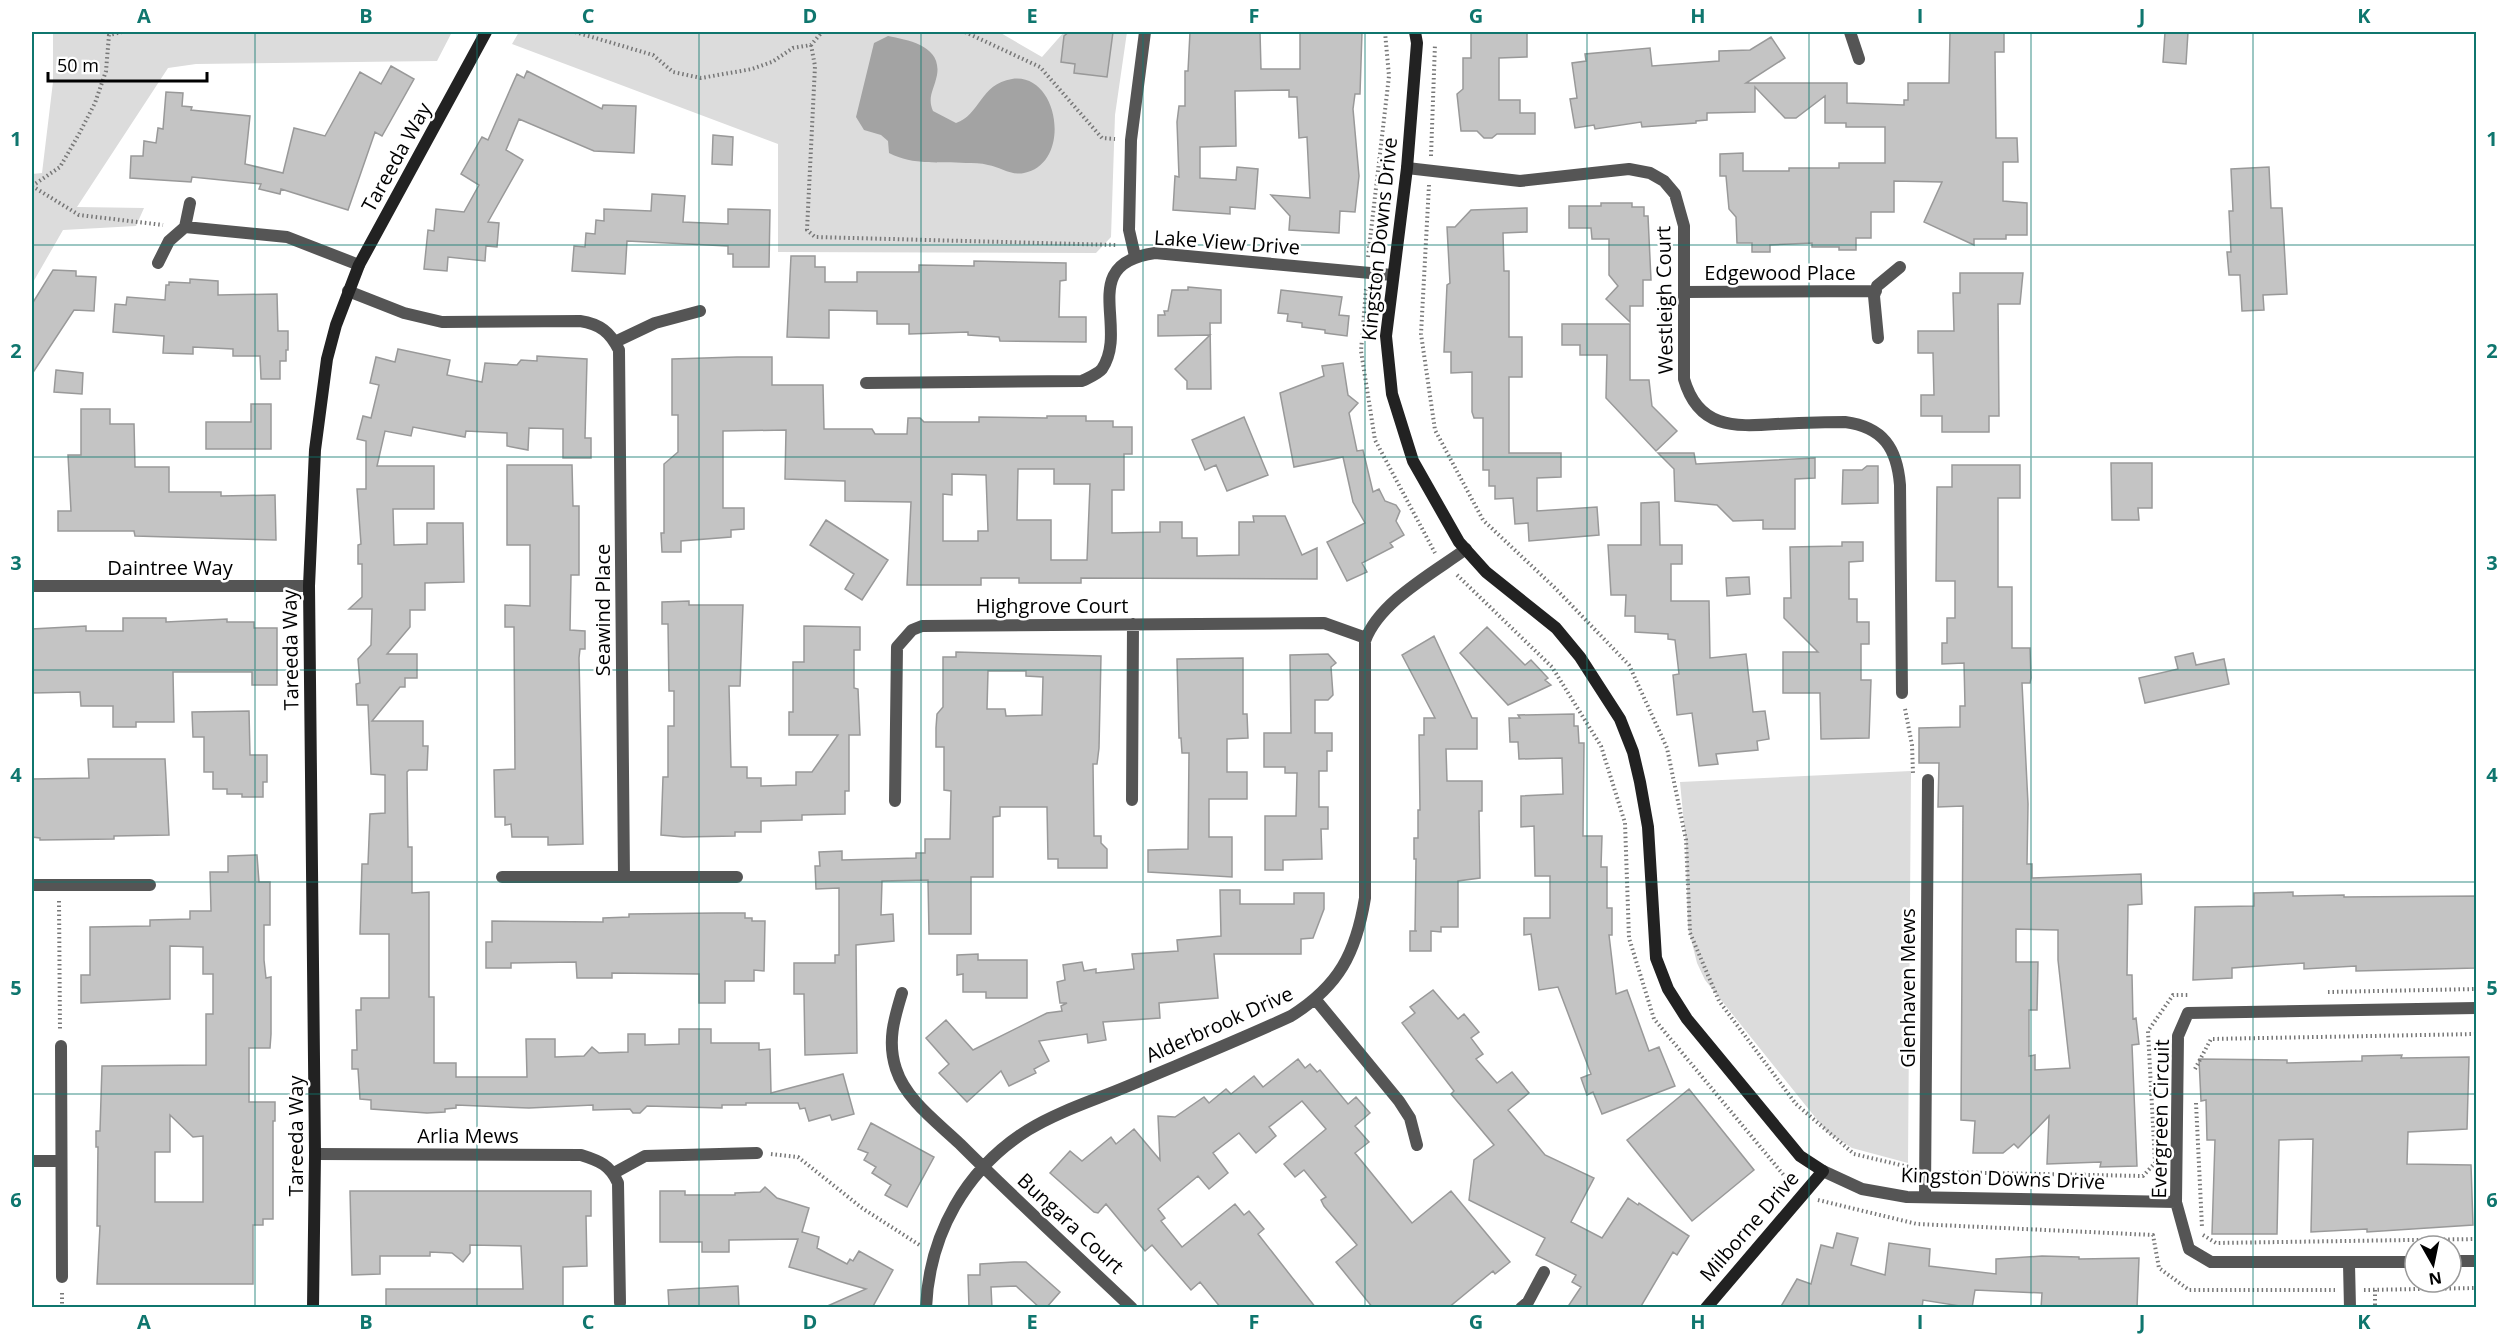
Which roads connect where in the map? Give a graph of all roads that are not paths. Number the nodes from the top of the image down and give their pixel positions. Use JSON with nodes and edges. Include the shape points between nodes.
{"nodes":[{"id":1,"x":486,"y":32,"type":"edge"},
{"id":2,"x":1145,"y":32,"type":"edge"},
{"id":3,"x":1415,"y":32,"type":"edge"},
{"id":4,"x":1850,"y":32,"type":"edge"},
{"id":5,"x":1859,"y":59,"type":"dead end"},
{"id":6,"x":1407,"y":168,"type":"junction"},
{"id":7,"x":190,"y":203,"type":"dead end"},
{"id":8,"x":185,"y":227,"type":"junction"},
{"id":9,"x":1133,"y":251,"type":"junction"},
{"id":10,"x":158,"y":263,"type":"dead end"},
{"id":11,"x":359,"y":265,"type":"junction"},
{"id":12,"x":1900,"y":267,"type":"dead end"},
{"id":13,"x":1392,"y":275,"type":"junction"},
{"id":14,"x":348,"y":291,"type":"junction"},
{"id":15,"x":1876,"y":291,"type":"junction"},
{"id":16,"x":1683,"y":292,"type":"junction"},
{"id":17,"x":700,"y":311,"type":"dead end"},
{"id":18,"x":1878,"y":338,"type":"dead end"},
{"id":19,"x":615,"y":342,"type":"junction"},
{"id":20,"x":866,"y":383,"type":"dead end"},
{"id":21,"x":1466,"y":549,"type":"junction"},
{"id":22,"x":32,"y":586,"type":"edge"},
{"id":23,"x":309,"y":586,"type":"junction"},
{"id":24,"x":1133,"y":624,"type":"junction"},
{"id":25,"x":1366,"y":638,"type":"junction"},
{"id":26,"x":1902,"y":693,"type":"road end"},
{"id":27,"x":1928,"y":780,"type":"dead end"},
{"id":28,"x":1132,"y":800,"type":"dead end"},
{"id":29,"x":895,"y":801,"type":"dead end"},
{"id":30,"x":737,"y":877,"type":"dead end"},
{"id":31,"x":502,"y":878,"type":"dead end"},
{"id":32,"x":624,"y":878,"type":"junction"},
{"id":33,"x":32,"y":885,"type":"edge"},
{"id":34,"x":150,"y":885,"type":"dead end"},
{"id":35,"x":902,"y":993,"type":"dead end"},
{"id":36,"x":1316,"y":1000,"type":"junction"},
{"id":37,"x":2476,"y":1008,"type":"edge"},
{"id":38,"x":61,"y":1046,"type":"road end"},
{"id":39,"x":1417,"y":1145,"type":"dead end"},
{"id":40,"x":757,"y":1153,"type":"road end"},
{"id":41,"x":315,"y":1154,"type":"junction"},
{"id":42,"x":32,"y":1161,"type":"edge"},
{"id":43,"x":61,"y":1161,"type":"junction"},
{"id":44,"x":983,"y":1167,"type":"junction"},
{"id":45,"x":1823,"y":1171,"type":"junction"},
{"id":46,"x":614,"y":1173,"type":"junction"},
{"id":47,"x":1925,"y":1197,"type":"junction"},
{"id":48,"x":2176,"y":1202,"type":"junction"},
{"id":49,"x":2403,"y":1262,"type":"edge"},
{"id":50,"x":2349,"y":1264,"type":"junction"},
{"id":51,"x":1544,"y":1272,"type":"dead end"},
{"id":52,"x":62,"y":1277,"type":"dead end"},
{"id":53,"x":620,"y":1303,"type":"dead end"},
{"id":54,"x":313,"y":1308,"type":"edge"},
{"id":55,"x":927,"y":1308,"type":"edge"},
{"id":56,"x":1132,"y":1308,"type":"edge"},
{"id":57,"x":1521,"y":1308,"type":"edge"},
{"id":58,"x":1706,"y":1308,"type":"edge"},
{"id":59,"x":2350,"y":1308,"type":"edge"}],
"edges":[{"from":1,"to":11,"type":"street","name":"Tareeda Way"},
{"from":2,"to":9,"type":"street","via":[[1131,140],[1129,230]]},
{"from":3,"to":6,"type":"street","name":"Kingston Downs Drive"},
{"from":4,"to":5,"type":"street"},
{"from":6,"to":13,"type":"street","name":"Kingston Downs Drive"},
{"from":6,"to":16,"type":"street","name":"Westleigh Court","via":[[1520,181],[1621,169],[1650,173],[1675,194],[1681,210]]},
{"from":7,"to":8,"type":"street"},
{"from":8,"to":10,"type":"street","via":[[169,241]]},
{"from":8,"to":11,"type":"street","via":[[287,237]]},
{"from":9,"to":13,"type":"street","name":"Lake View Drive"},
{"from":9,"to":20,"type":"street","name":"Lake View Drive","via":[[1109,285],[1109,353],[1101,371],[1083,381]]},
{"from":11,"to":14,"type":"street","name":"Tareeda Way"},
{"from":12,"to":15,"type":"street","name":"Edgewood Place"},
{"from":13,"to":21,"type":"street","name":"Kingston Downs Drive","via":[[1386,336],[1392,394],[1413,461],[1434,503]]},
{"from":14,"to":19,"type":"street","via":[[404,313],[442,322],[593,323],[604,328]]},
{"from":14,"to":23,"type":"street","name":"Tareeda Way","via":[[336,325],[322,391],[310,512]]},
{"from":15,"to":16,"type":"street","name":"Edgewood Place"},
{"from":15,"to":18,"type":"street","name":"Edgewood Place"},
{"from":16,"to":26,"type":"street","name":"Westleigh Court","via":[[1684,379],[1688,394],[1708,416],[1724,424],[1745,426],[1861,424],[1877,432],[1894,453],[1900,485]]},
{"from":17,"to":19,"type":"street","via":[[655,323]]},
{"from":19,"to":32,"type":"street","name":"Seawind Place","via":[[620,364]]},
{"from":21,"to":25,"type":"street","via":[[1386,608],[1371,625]]},
{"from":21,"to":45,"type":"street","name":"Kingston Downs Drive","via":[[1486,572],[1556,628],[1620,719],[1633,752],[1648,827],[1656,958],[1668,989],[1687,1018],[1800,1156]]},
{"from":22,"to":23,"type":"street","name":"Daintree Way"},
{"from":23,"to":41,"type":"street","name":"Tareeda Way"},
{"from":24,"to":25,"type":"street","name":"Highgrove Court","via":[[1324,623]]},
{"from":24,"to":28,"type":"street"},
{"from":24,"to":29,"type":"street","name":"Highgrove Court","via":[[936,625],[912,630],[897,647]]},
{"from":25,"to":36,"type":"street","name":"Alderbrook Drive","via":[[1365,898],[1361,927],[1351,955]]},
{"from":27,"to":47,"type":"street","name":"Glenhaven Mews"},
{"from":30,"to":32,"type":"street"},
{"from":31,"to":32,"type":"street"},
{"from":33,"to":34,"type":"street"},
{"from":35,"to":44,"type":"street","name":"Bungara Court","via":[[891,1037],[900,1078],[914,1099]]},
{"from":36,"to":39,"type":"street","via":[[1399,1101],[1410,1118]]},
{"from":36,"to":44,"type":"street","name":"Alderbrook Drive","via":[[1261,1030],[1030,1129],[1004,1146]]},
{"from":37,"to":48,"type":"street","name":"Evergreen Circuit","via":[[2188,1013],[2178,1036]]},
{"from":38,"to":43,"type":"street"},
{"from":40,"to":46,"type":"street","via":[[645,1156]]},
{"from":41,"to":46,"type":"street","name":"Arlia Mews","via":[[581,1155],[602,1161]]},
{"from":41,"to":54,"type":"street","name":"Tareeda Way"},
{"from":42,"to":43,"type":"street"},
{"from":43,"to":52,"type":"street"},
{"from":44,"to":55,"type":"street","name":"Alderbrook Drive","via":[[962,1192],[946,1221],[934,1254]]},
{"from":44,"to":56,"type":"street","name":"Bungara Court"},
{"from":45,"to":47,"type":"street","name":"Kingston Downs Drive","via":[[1862,1189]]},
{"from":45,"to":58,"type":"street","name":"Milborne Drive"},
{"from":46,"to":53,"type":"street","via":[[618,1184]]},
{"from":47,"to":48,"type":"street","name":"Kingston Downs Drive"},
{"from":48,"to":50,"type":"street","name":"Evergreen Circuit","via":[[2189,1249],[2211,1262]]},
{"from":49,"to":50,"type":"street","name":"Evergreen Circuit"},
{"from":50,"to":59,"type":"street"},
{"from":51,"to":57,"type":"street"}]}
